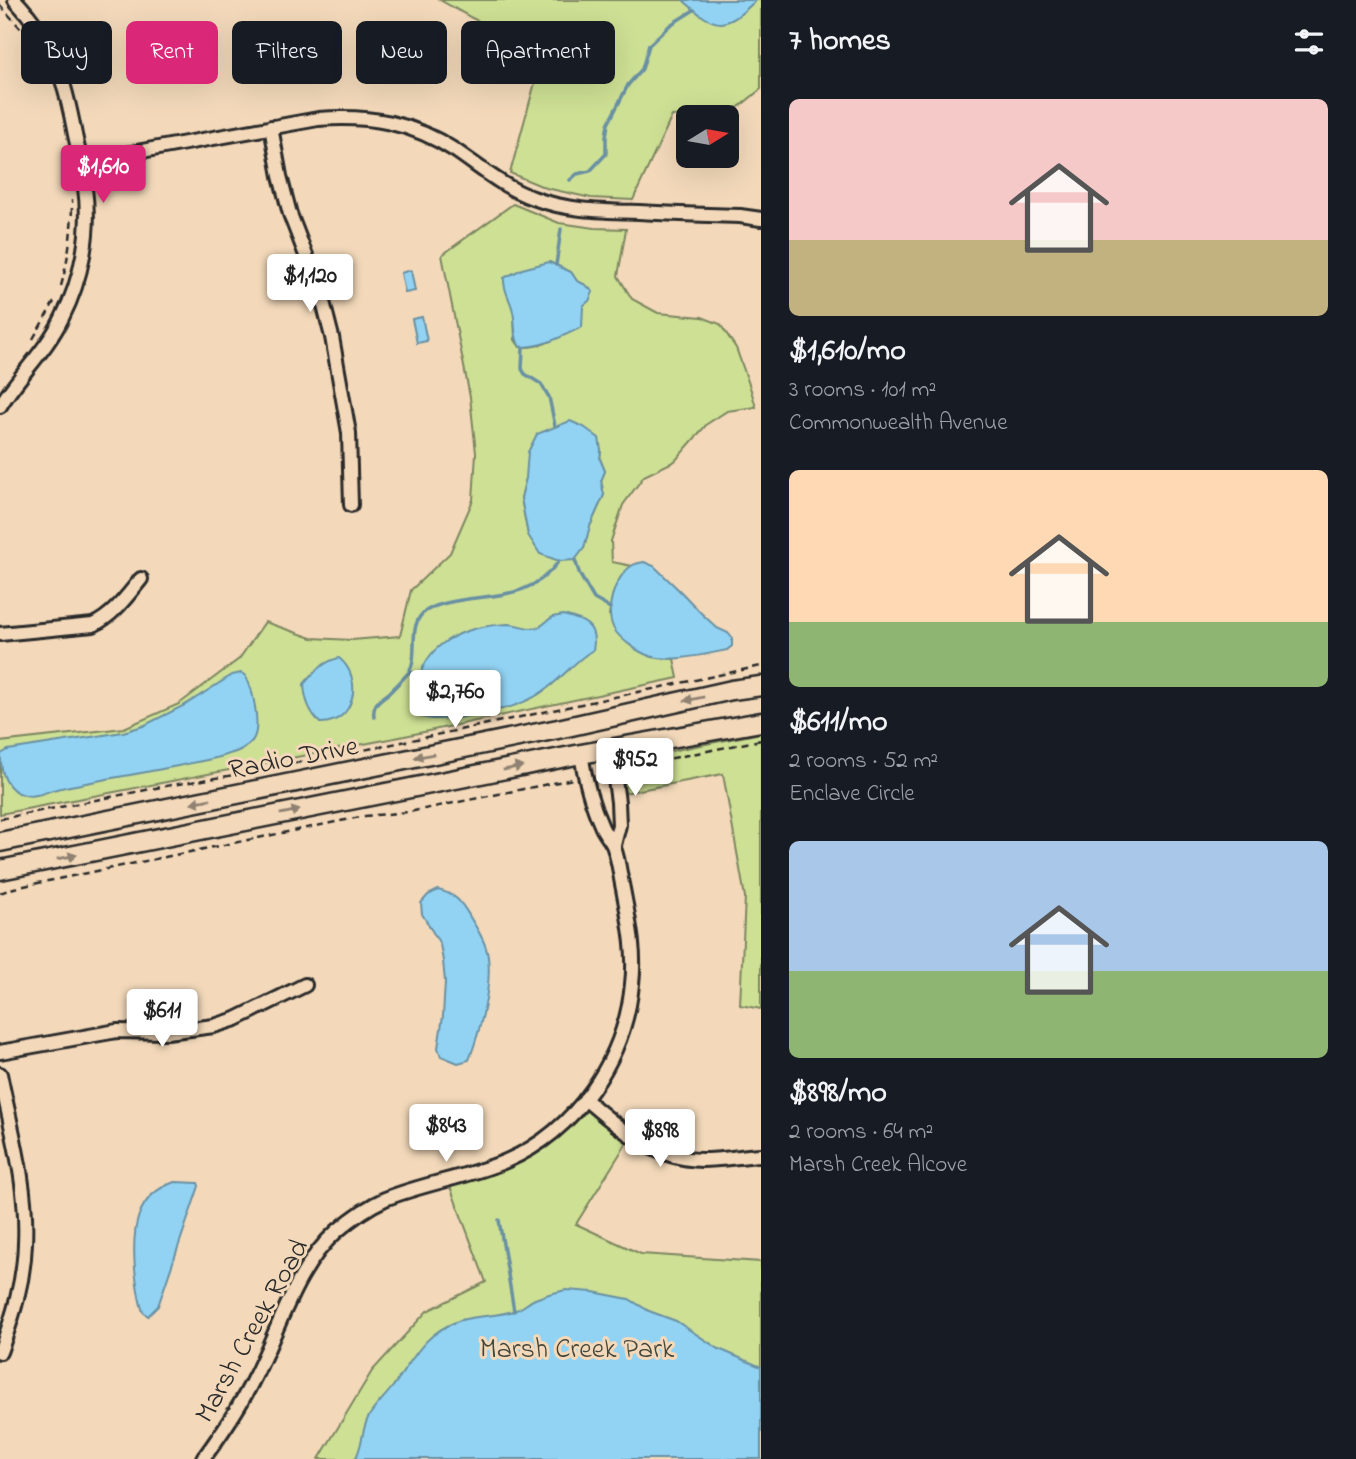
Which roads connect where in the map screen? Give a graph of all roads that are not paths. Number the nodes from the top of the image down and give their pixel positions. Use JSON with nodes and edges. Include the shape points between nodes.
{"nodes":[{"id":1,"x":15,"y":0,"type":"edge"},
{"id":2,"x":271,"y":127,"type":"junction"},
{"id":3,"x":80,"y":162,"type":"junction"},
{"id":4,"x":761,"y":219,"type":"edge"},
{"id":5,"x":0,"y":406,"type":"edge"},
{"id":6,"x":352,"y":505,"type":"dead end"},
{"id":7,"x":141,"y":579,"type":"dead end"},
{"id":8,"x":0,"y":634,"type":"edge"},
{"id":9,"x":761,"y":686,"type":"edge"},
{"id":10,"x":761,"y":722,"type":"edge"},
{"id":11,"x":611,"y":750,"type":"junction"},
{"id":12,"x":581,"y":754,"type":"junction"},
{"id":13,"x":0,"y":842,"type":"edge"},
{"id":14,"x":614,"y":845,"type":"junction"},
{"id":15,"x":0,"y":870,"type":"edge"},
{"id":16,"x":305,"y":985,"type":"dead end"},
{"id":17,"x":0,"y":1052,"type":"edge"},
{"id":18,"x":0,"y":1074,"type":"edge"},
{"id":19,"x":585,"y":1099,"type":"junction"},
{"id":20,"x":761,"y":1154,"type":"edge"},
{"id":21,"x":0,"y":1352,"type":"edge"},
{"id":22,"x":204,"y":1459,"type":"edge"}],
"edges":[{"from":1,"to":3,"type":"street","via":[[57,62]]},
{"from":2,"to":3,"type":"street"},
{"from":2,"to":4,"type":"street","via":[[343,117],[392,122],[435,138],[513,189],[550,204],[595,211]]},
{"from":2,"to":6,"type":"street","via":[[290,214],[332,337],[349,433]]},
{"from":3,"to":5,"type":"street","via":[[87,210],[77,280],[52,336]]},
{"from":7,"to":8,"type":"street","via":[[115,611],[93,625]]},
{"from":9,"to":13,"type":"main road","name":"Radio Drive","one_way":true},
{"from":10,"to":11,"type":"main road","name":"Radio Drive"},
{"from":11,"to":12,"type":"main road","name":"Radio Drive"},
{"from":11,"to":14,"type":"street","name":"Marsh Creek Road","via":[[619,825]]},
{"from":12,"to":14,"type":"street","name":"Marsh Creek Road","via":[[594,809]]},
{"from":15,"to":12,"type":"main road","name":"Radio Drive","one_way":true},
{"from":14,"to":19,"type":"street","name":"Marsh Creek Road","via":[[631,930],[633,983],[620,1037]]},
{"from":16,"to":17,"type":"street","via":[[214,1026],[167,1032],[117,1031]]},
{"from":18,"to":21,"type":"street","via":[[25,1211],[22,1274]]},
{"from":19,"to":20,"type":"street","via":[[641,1143],[670,1156],[704,1160]]},
{"from":19,"to":22,"type":"street","name":"Marsh Creek Road","via":[[566,1121],[524,1153],[476,1173],[383,1200],[358,1213],[334,1234],[300,1279],[254,1379]]}]}
